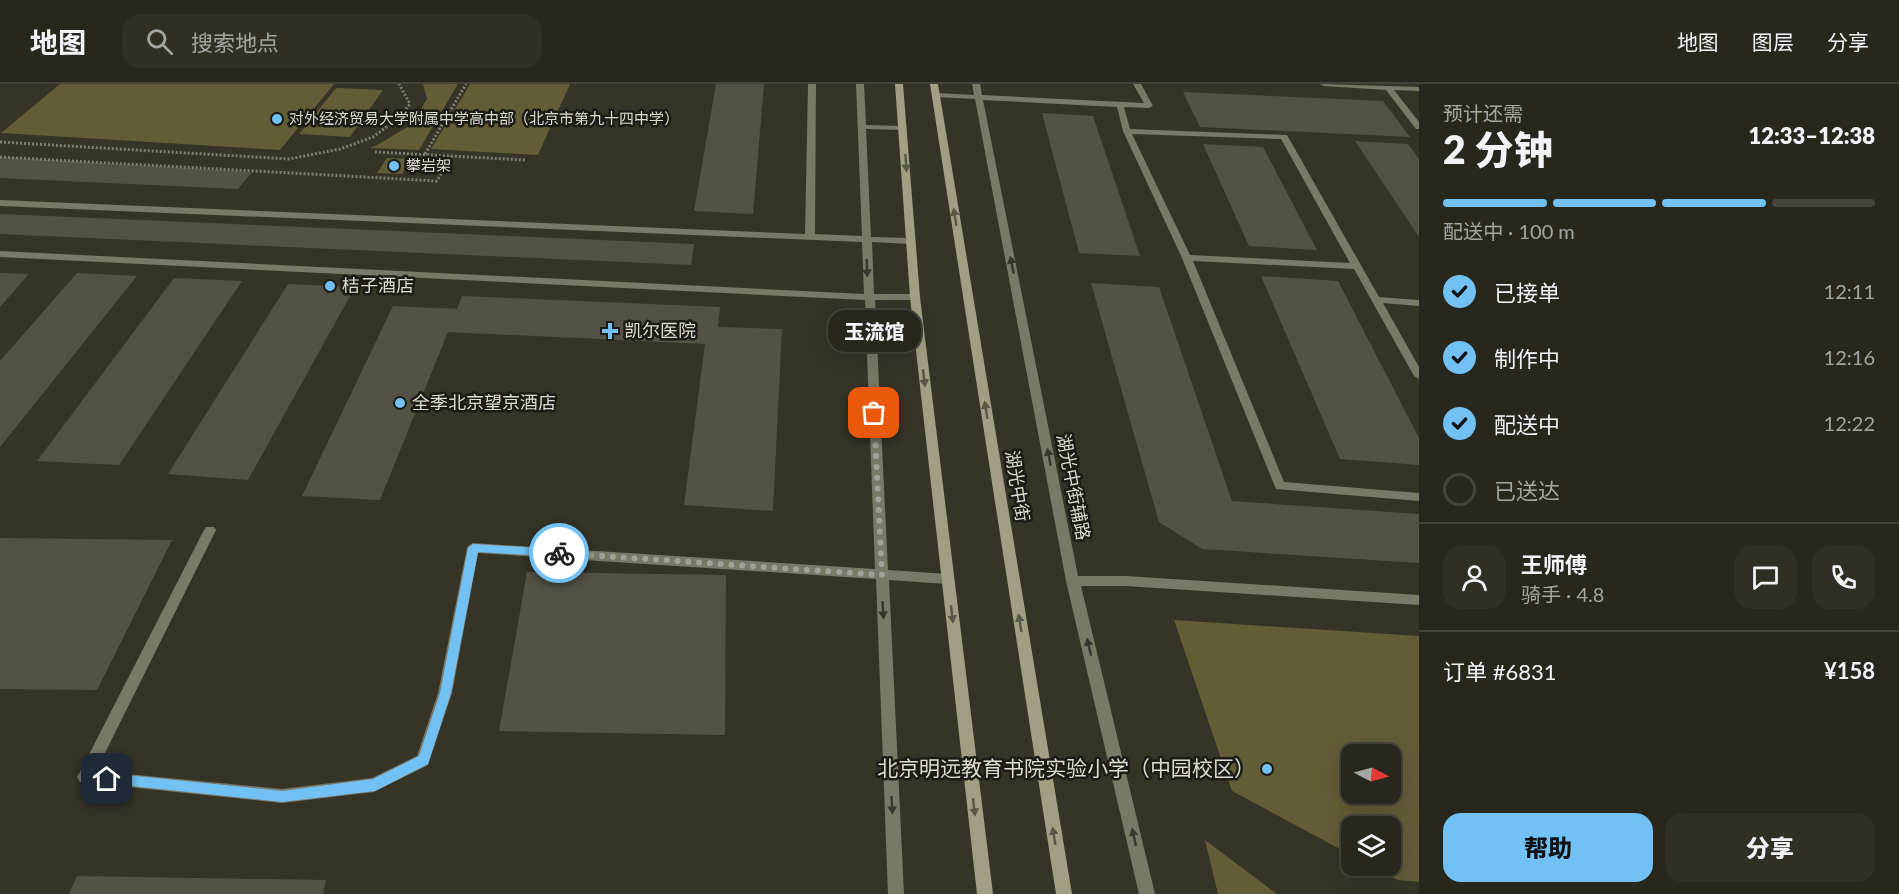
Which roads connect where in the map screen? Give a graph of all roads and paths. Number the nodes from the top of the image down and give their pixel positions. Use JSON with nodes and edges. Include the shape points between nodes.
{"nodes":[{"id":1,"x":399,"y":84,"type":"edge"},
{"id":2,"x":466,"y":84,"type":"edge"},
{"id":3,"x":812,"y":84,"type":"edge"},
{"id":4,"x":860,"y":84,"type":"edge"},
{"id":5,"x":899,"y":84,"type":"edge"},
{"id":6,"x":976,"y":84,"type":"edge"},
{"id":7,"x":1137,"y":84,"type":"edge"},
{"id":8,"x":1324,"y":84,"type":"edge"},
{"id":9,"x":1389,"y":88,"type":"junction"},
{"id":10,"x":1419,"y":89,"type":"edge"},
{"id":11,"x":935,"y":90,"type":"edge"},
{"id":12,"x":979,"y":97,"type":"junction"},
{"id":13,"x":1119,"y":105,"type":"junction"},
{"id":14,"x":862,"y":127,"type":"junction"},
{"id":15,"x":1419,"y":127,"type":"edge"},
{"id":16,"x":903,"y":128,"type":"junction"},
{"id":17,"x":1127,"y":131,"type":"junction"},
{"id":18,"x":0,"y":142,"type":"edge"},
{"id":19,"x":375,"y":152,"type":"dead end"},
{"id":20,"x":425,"y":154,"type":"junction"},
{"id":21,"x":452,"y":156,"type":"junction"},
{"id":22,"x":0,"y":157,"type":"edge"},
{"id":23,"x":525,"y":159,"type":"dead end"},
{"id":24,"x":0,"y":203,"type":"edge"},
{"id":25,"x":810,"y":237,"type":"junction"},
{"id":26,"x":866,"y":239,"type":"junction"},
{"id":27,"x":911,"y":241,"type":"junction"},
{"id":28,"x":0,"y":254,"type":"edge"},
{"id":29,"x":1187,"y":258,"type":"junction"},
{"id":30,"x":1355,"y":266,"type":"junction"},
{"id":31,"x":868,"y":297,"type":"junction"},
{"id":32,"x":915,"y":297,"type":"junction"},
{"id":33,"x":1376,"y":300,"type":"junction"},
{"id":34,"x":1419,"y":303,"type":"edge"},
{"id":35,"x":1419,"y":376,"type":"edge"},
{"id":36,"x":1419,"y":497,"type":"edge"},
{"id":37,"x":210,"y":530,"type":"dead end"},
{"id":38,"x":882,"y":575,"type":"junction"},
{"id":39,"x":948,"y":579,"type":"junction"},
{"id":40,"x":1073,"y":581,"type":"junction"},
{"id":41,"x":1419,"y":600,"type":"edge"},
{"id":42,"x":896,"y":894,"type":"edge"},
{"id":43,"x":985,"y":894,"type":"edge"},
{"id":44,"x":1064,"y":894,"type":"edge"},
{"id":45,"x":1148,"y":894,"type":"edge"}],
"edges":[{"from":1,"to":18,"type":"path","via":[[410,104],[402,117],[360,142],[289,159]]},
{"from":2,"to":20,"type":"path"},
{"from":3,"to":25,"type":"street"},
{"from":4,"to":14,"type":"street"},
{"from":5,"to":16,"type":"main road"},
{"from":6,"to":12,"type":"street","name":"湖光中街辅路"},
{"from":7,"to":13,"type":"street","via":[[1149,106]]},
{"from":8,"to":9,"type":"street"},
{"from":9,"to":10,"type":"street"},
{"from":9,"to":15,"type":"street"},
{"from":11,"to":12,"type":"street"},
{"from":44,"to":11,"type":"main road","name":"湖光中街","one_way":true},
{"from":12,"to":13,"type":"street"},
{"from":40,"to":12,"type":"street","name":"湖光中街辅路","one_way":true},
{"from":13,"to":17,"type":"street"},
{"from":14,"to":16,"type":"street"},
{"from":14,"to":26,"type":"street"},
{"from":16,"to":27,"type":"main road","one_way":true},
{"from":17,"to":29,"type":"street"},
{"from":17,"to":30,"type":"street","via":[[1284,137]]},
{"from":19,"to":20,"type":"path"},
{"from":20,"to":21,"type":"path"},
{"from":21,"to":22,"type":"path","via":[[437,182]]},
{"from":21,"to":23,"type":"path"},
{"from":24,"to":25,"type":"street"},
{"from":25,"to":26,"type":"street"},
{"from":26,"to":27,"type":"street"},
{"from":26,"to":31,"type":"street","one_way":true},
{"from":27,"to":32,"type":"main road"},
{"from":28,"to":31,"type":"street"},
{"from":29,"to":30,"type":"street"},
{"from":29,"to":36,"type":"street","via":[[1280,486]]},
{"from":30,"to":33,"type":"street"},
{"from":31,"to":32,"type":"street"},
{"from":31,"to":38,"type":"street"},
{"from":32,"to":39,"type":"main road","one_way":true},
{"from":33,"to":34,"type":"street"},
{"from":33,"to":35,"type":"street"},
{"from":37,"to":38,"type":"street","via":[[85,777],[282,796],[375,785],[423,760],[446,693],[473,548]]},
{"from":38,"to":39,"type":"street"},
{"from":38,"to":42,"type":"street","one_way":true},
{"from":39,"to":43,"type":"main road","one_way":true},
{"from":40,"to":41,"type":"street"},
{"from":45,"to":40,"type":"street","name":"湖光中街辅路","one_way":true}]}
